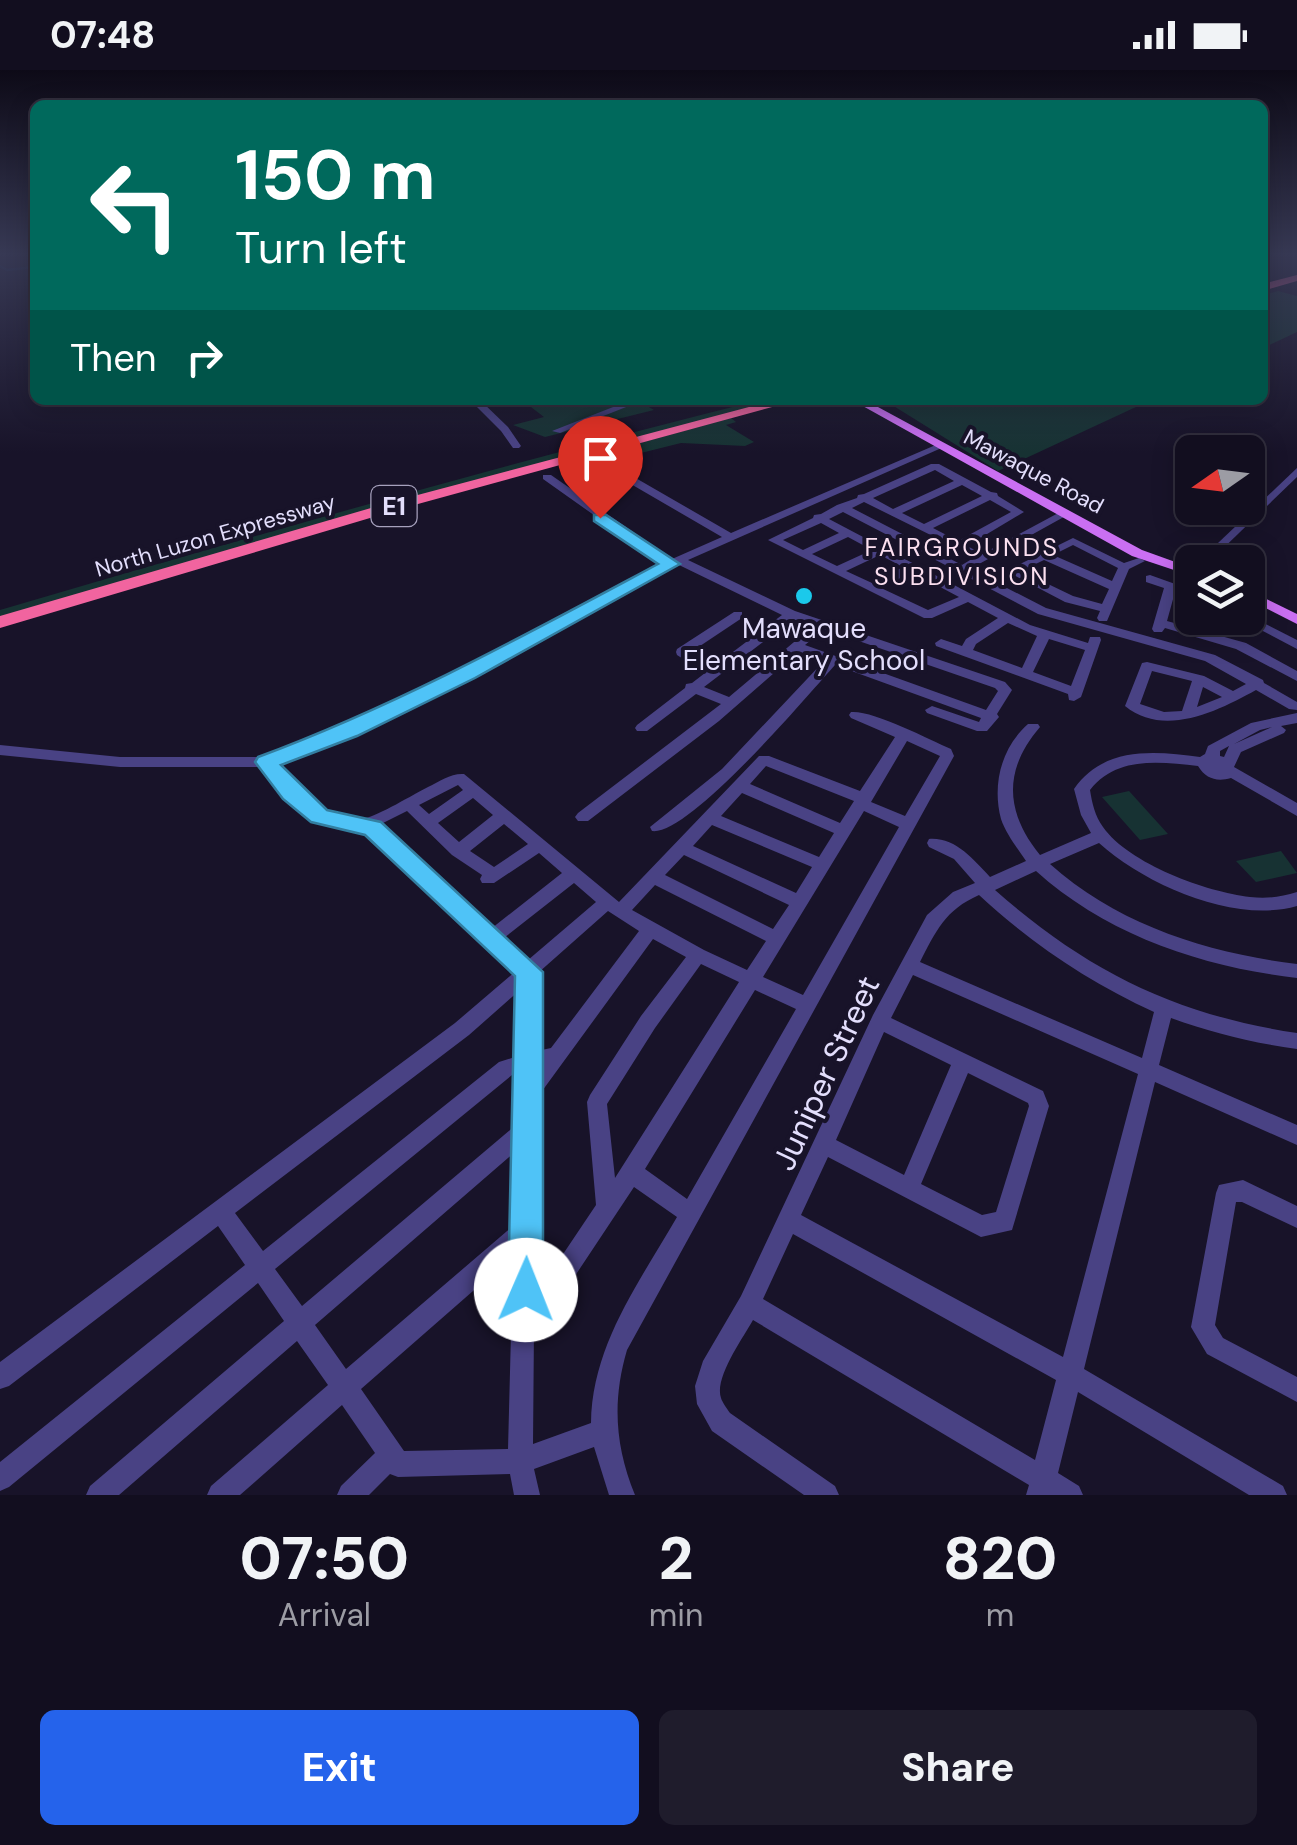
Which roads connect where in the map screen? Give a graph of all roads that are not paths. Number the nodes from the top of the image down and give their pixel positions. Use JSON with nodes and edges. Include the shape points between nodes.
{"nodes":[{"id":1,"x":480,"y":405,"type":"edge"},
{"id":2,"x":626,"y":405,"type":"edge"},
{"id":3,"x":729,"y":405,"type":"edge"},
{"id":4,"x":772,"y":405,"type":"edge"},
{"id":5,"x":866,"y":405,"type":"edge"},
{"id":6,"x":557,"y":431,"type":"dead end"},
{"id":7,"x":516,"y":446,"type":"dead end"},
{"id":8,"x":941,"y":446,"type":"junction"},
{"id":9,"x":597,"y":460,"type":"dead end"},
{"id":10,"x":1297,"y":471,"type":"edge"},
{"id":11,"x":547,"y":478,"type":"dead end"},
{"id":12,"x":964,"y":480,"type":"junction"},
{"id":13,"x":994,"y":496,"type":"junction"},
{"id":14,"x":862,"y":497,"type":"junction"},
{"id":15,"x":840,"y":507,"type":"junction"},
{"id":16,"x":895,"y":512,"type":"junction"},
{"id":17,"x":1061,"y":516,"type":"junction"},
{"id":18,"x":818,"y":517,"type":"junction"},
{"id":19,"x":925,"y":528,"type":"junction"},
{"id":20,"x":848,"y":533,"type":"junction"},
{"id":21,"x":730,"y":537,"type":"junction"},
{"id":22,"x":1221,"y":545,"type":"edge"},
{"id":23,"x":958,"y":546,"type":"junction"},
{"id":24,"x":881,"y":550,"type":"junction"},
{"id":25,"x":804,"y":554,"type":"junction"},
{"id":26,"x":975,"y":554,"type":"dead end"},
{"id":27,"x":1043,"y":555,"type":"junction"},
{"id":28,"x":1139,"y":561,"type":"dead end"},
{"id":29,"x":675,"y":562,"type":"junction"},
{"id":30,"x":995,"y":564,"type":"dead end"},
{"id":31,"x":1175,"y":566,"type":"edge"},
{"id":32,"x":1124,"y":567,"type":"junction"},
{"id":33,"x":912,"y":568,"type":"junction"},
{"id":34,"x":838,"y":570,"type":"junction"},
{"id":35,"x":962,"y":570,"type":"junction"},
{"id":36,"x":1012,"y":571,"type":"junction"},
{"id":37,"x":1150,"y":579,"type":"dead end"},
{"id":38,"x":938,"y":581,"type":"junction"},
{"id":39,"x":1171,"y":586,"type":"junction"},
{"id":40,"x":873,"y":587,"type":"junction"},
{"id":41,"x":1116,"y":587,"type":"junction"},
{"id":42,"x":1175,"y":588,"type":"edge"},
{"id":43,"x":969,"y":597,"type":"junction"},
{"id":44,"x":1265,"y":603,"type":"edge"},
{"id":45,"x":0,"y":606,"type":"edge"},
{"id":46,"x":1106,"y":609,"type":"junction"},
{"id":47,"x":791,"y":614,"type":"junction"},
{"id":48,"x":738,"y":616,"type":"dead end"},
{"id":49,"x":1007,"y":618,"type":"junction"},
{"id":50,"x":1297,"y":620,"type":"edge"},
{"id":51,"x":0,"y":622,"type":"edge"},
{"id":52,"x":1161,"y":623,"type":"junction"},
{"id":53,"x":821,"y":626,"type":"junction"},
{"id":54,"x":1100,"y":628,"type":"junction"},
{"id":55,"x":1265,"y":629,"type":"edge"},
{"id":56,"x":1044,"y":635,"type":"junction"},
{"id":57,"x":1209,"y":636,"type":"joint"},
{"id":58,"x":1152,"y":642,"type":"junction"},
{"id":59,"x":941,"y":643,"type":"dead end"},
{"id":60,"x":1297,"y":646,"type":"edge"},
{"id":61,"x":798,"y":648,"type":"junction"},
{"id":62,"x":1092,"y":648,"type":"junction"},
{"id":63,"x":964,"y":652,"type":"junction"},
{"id":64,"x":833,"y":660,"type":"junction"},
{"id":65,"x":714,"y":673,"type":"junction"},
{"id":66,"x":1026,"y":674,"type":"junction"},
{"id":67,"x":1297,"y":678,"type":"edge"},
{"id":68,"x":1198,"y":680,"type":"junction"},
{"id":69,"x":1258,"y":683,"type":"junction"},
{"id":70,"x":691,"y":687,"type":"junction"},
{"id":71,"x":1233,"y":697,"type":"junction"},
{"id":72,"x":731,"y":703,"type":"junction"},
{"id":73,"x":932,"y":710,"type":"dead end"},
{"id":74,"x":1296,"y":712,"type":"edge"},
{"id":75,"x":856,"y":715,"type":"dead end"},
{"id":76,"x":1187,"y":715,"type":"junction"},
{"id":77,"x":992,"y":718,"type":"junction"},
{"id":78,"x":1297,"y":726,"type":"edge"},
{"id":79,"x":1033,"y":727,"type":"dead end"},
{"id":80,"x":642,"y":728,"type":"dead end"},
{"id":81,"x":904,"y":734,"type":"junction"},
{"id":82,"x":0,"y":750,"type":"edge"},
{"id":83,"x":266,"y":762,"type":"junction"},
{"id":84,"x":1222,"y":766,"type":"junction"},
{"id":85,"x":740,"y":786,"type":"junction"},
{"id":86,"x":474,"y":790,"type":"junction"},
{"id":87,"x":407,"y":802,"type":"junction"},
{"id":88,"x":864,"y":802,"type":"junction"},
{"id":89,"x":1297,"y":810,"type":"edge"},
{"id":90,"x":504,"y":815,"type":"junction"},
{"id":91,"x":583,"y":817,"type":"dead end"},
{"id":92,"x":709,"y":817,"type":"junction"},
{"id":93,"x":429,"y":821,"type":"junction"},
{"id":94,"x":368,"y":824,"type":"junction"},
{"id":95,"x":908,"y":824,"type":"junction"},
{"id":96,"x":658,"y":827,"type":"dead end"},
{"id":97,"x":843,"y":831,"type":"junction"},
{"id":98,"x":1100,"y":836,"type":"junction"},
{"id":99,"x":934,"y":844,"type":"dead end"},
{"id":100,"x":539,"y":846,"type":"junction"},
{"id":101,"x":682,"y":847,"type":"junction"},
{"id":102,"x":458,"y":851,"type":"junction"},
{"id":103,"x":820,"y":864,"type":"junction"},
{"id":104,"x":1040,"y":864,"type":"junction"},
{"id":105,"x":573,"y":874,"type":"junction"},
{"id":106,"x":654,"y":877,"type":"junction"},
{"id":107,"x":986,"y":888,"type":"junction"},
{"id":108,"x":798,"y":902,"type":"junction"},
{"id":109,"x":614,"y":907,"type":"junction"},
{"id":110,"x":1294,"y":907,"type":"edge"},
{"id":111,"x":651,"y":928,"type":"junction"},
{"id":112,"x":492,"y":938,"type":"junction"},
{"id":113,"x":776,"y":938,"type":"junction"},
{"id":114,"x":698,"y":955,"type":"junction"},
{"id":115,"x":910,"y":966,"type":"junction"},
{"id":116,"x":1297,"y":971,"type":"edge"},
{"id":117,"x":529,"y":972,"type":"junction"},
{"id":118,"x":751,"y":980,"type":"junction"},
{"id":119,"x":806,"y":1004,"type":"junction"},
{"id":120,"x":1164,"y":1010,"type":"junction"},
{"id":121,"x":880,"y":1021,"type":"junction"},
{"id":122,"x":1297,"y":1041,"type":"edge"},
{"id":123,"x":555,"y":1055,"type":"junction"},
{"id":124,"x":963,"y":1060,"type":"junction"},
{"id":125,"x":525,"y":1064,"type":"junction"},
{"id":126,"x":1149,"y":1072,"type":"junction"},
{"id":127,"x":526,"y":1096,"type":"junction"},
{"id":128,"x":527,"y":1130,"type":"junction"},
{"id":129,"x":1297,"y":1136,"type":"edge"},
{"id":130,"x":825,"y":1145,"type":"junction"},
{"id":131,"x":631,"y":1172,"type":"junction"},
{"id":132,"x":909,"y":1188,"type":"junction"},
{"id":133,"x":607,"y":1208,"type":"junction"},
{"id":134,"x":221,"y":1211,"type":"junction"},
{"id":135,"x":690,"y":1214,"type":"junction"},
{"id":136,"x":1297,"y":1218,"type":"edge"},
{"id":137,"x":789,"y":1220,"type":"junction"},
{"id":138,"x":527,"y":1229,"type":"junction"},
{"id":139,"x":262,"y":1265,"type":"junction"},
{"id":140,"x":749,"y":1304,"type":"junction"},
{"id":141,"x":300,"y":1320,"type":"junction"},
{"id":142,"x":525,"y":1320,"type":"junction"},
{"id":143,"x":1068,"y":1373,"type":"junction"},
{"id":144,"x":0,"y":1377,"type":"edge"},
{"id":145,"x":1297,"y":1390,"type":"edge"},
{"id":146,"x":345,"y":1391,"type":"junction"},
{"id":147,"x":602,"y":1432,"type":"junction"},
{"id":148,"x":390,"y":1457,"type":"junction"},
{"id":149,"x":520,"y":1461,"type":"junction"},
{"id":150,"x":0,"y":1478,"type":"edge"},
{"id":151,"x":1041,"y":1487,"type":"edge"},
{"id":152,"x":99,"y":1495,"type":"edge"},
{"id":153,"x":220,"y":1495,"type":"edge"},
{"id":154,"x":350,"y":1495,"type":"edge"},
{"id":155,"x":527,"y":1495,"type":"edge"},
{"id":156,"x":622,"y":1495,"type":"edge"},
{"id":157,"x":826,"y":1495,"type":"edge"},
{"id":158,"x":1070,"y":1495,"type":"edge"},
{"id":159,"x":1274,"y":1495,"type":"edge"}],
"edges":[{"from":1,"to":7,"type":"street"},
{"from":2,"to":6,"type":"street"},
{"from":3,"to":45,"type":"highway","name":"North Luzon Expressway","number":"E1"},
{"from":4,"to":51,"type":"highway","name":"North Luzon Expressway","number":"E1","via":[[400,504]]},
{"from":5,"to":8,"type":"main road","name":"Mawaque Road"},
{"from":8,"to":17,"type":"main road","name":"Mawaque Road"},
{"from":8,"to":21,"type":"street"},
{"from":9,"to":21,"type":"street"},
{"from":10,"to":22,"type":"street"},
{"from":11,"to":29,"type":"street"},
{"from":12,"to":13,"type":"street"},
{"from":12,"to":14,"type":"street","via":[[936,466]]},
{"from":12,"to":16,"type":"street"},
{"from":13,"to":19,"type":"street"},
{"from":13,"to":23,"type":"street","via":[[1018,513]]},
{"from":14,"to":15,"type":"street"},
{"from":14,"to":16,"type":"street"},
{"from":15,"to":18,"type":"street"},
{"from":15,"to":35,"type":"street"},
{"from":16,"to":19,"type":"street"},
{"from":17,"to":31,"type":"main road","name":"Mawaque Road"},
{"from":17,"to":35,"type":"street"},
{"from":18,"to":20,"type":"street"},
{"from":18,"to":25,"type":"street","via":[[774,540]]},
{"from":19,"to":23,"type":"street"},
{"from":20,"to":24,"type":"street"},
{"from":20,"to":25,"type":"street"},
{"from":21,"to":29,"type":"street"},
{"from":23,"to":26,"type":"street"},
{"from":24,"to":33,"type":"street"},
{"from":24,"to":34,"type":"street"},
{"from":25,"to":34,"type":"street"},
{"from":27,"to":32,"type":"street","via":[[1078,542]]},
{"from":27,"to":36,"type":"street"},
{"from":27,"to":41,"type":"street"},
{"from":28,"to":32,"type":"street"},
{"from":29,"to":47,"type":"street"},
{"from":29,"to":83,"type":"street","via":[[468,674],[350,731]]},
{"from":30,"to":36,"type":"street"},
{"from":32,"to":41,"type":"street"},
{"from":33,"to":38,"type":"street"},
{"from":33,"to":40,"type":"street"},
{"from":34,"to":40,"type":"street"},
{"from":35,"to":38,"type":"street"},
{"from":35,"to":54,"type":"street","via":[[1042,611]]},
{"from":36,"to":46,"type":"street"},
{"from":37,"to":39,"type":"street"},
{"from":38,"to":43,"type":"street"},
{"from":39,"to":42,"type":"street"},
{"from":39,"to":52,"type":"street"},
{"from":40,"to":43,"type":"street","via":[[932,616]]},
{"from":41,"to":46,"type":"street"},
{"from":43,"to":49,"type":"street"},
{"from":44,"to":50,"type":"main road"},
{"from":46,"to":54,"type":"street"},
{"from":47,"to":53,"type":"street"},
{"from":47,"to":65,"type":"street"},
{"from":48,"to":65,"type":"street","via":[[682,652]]},
{"from":49,"to":56,"type":"street"},
{"from":49,"to":63,"type":"street"},
{"from":52,"to":57,"type":"street"},
{"from":52,"to":58,"type":"street"},
{"from":53,"to":61,"type":"street"},
{"from":53,"to":77,"type":"street","via":[[1000,684],[1005,690]]},
{"from":54,"to":58,"type":"street"},
{"from":54,"to":62,"type":"street"},
{"from":55,"to":60,"type":"street"},
{"from":56,"to":62,"type":"street"},
{"from":56,"to":66,"type":"street"},
{"from":57,"to":67,"type":"street"},
{"from":58,"to":69,"type":"street","via":[[1210,658]]},
{"from":59,"to":63,"type":"street"},
{"from":61,"to":64,"type":"street"},
{"from":61,"to":72,"type":"street"},
{"from":62,"to":66,"type":"street","via":[[1074,694]]},
{"from":63,"to":66,"type":"street"},
{"from":64,"to":77,"type":"street"},
{"from":64,"to":96,"type":"street","via":[[770,728]]},
{"from":65,"to":70,"type":"street"},
{"from":68,"to":71,"type":"street"},
{"from":68,"to":76,"type":"street"},
{"from":68,"to":76,"type":"street","via":[[1144,667],[1132,706]]},
{"from":69,"to":71,"type":"street"},
{"from":69,"to":74,"type":"street"},
{"from":70,"to":72,"type":"street"},
{"from":70,"to":80,"type":"street"},
{"from":71,"to":76,"type":"street"},
{"from":72,"to":91,"type":"street"},
{"from":73,"to":77,"type":"street","via":[[982,728]]},
{"from":74,"to":84,"type":"street","via":[[1213,749]]},
{"from":75,"to":81,"type":"street"},
{"from":78,"to":84,"type":"street","via":[[1248,741]]},
{"from":79,"to":104,"type":"street","via":[[1024,733],[1004,792],[1022,844]]},
{"from":81,"to":88,"type":"street"},
{"from":81,"to":95,"type":"street","via":[[947,754]]},
{"from":82,"to":83,"type":"street","via":[[120,762]]},
{"from":83,"to":94,"type":"street","via":[[320,816]]},
{"from":84,"to":89,"type":"street"},
{"from":84,"to":98,"type":"street","via":[[1134,759],[1090,775],[1082,789]]},
{"from":85,"to":88,"type":"street","via":[[768,760]]},
{"from":85,"to":92,"type":"street"},
{"from":85,"to":97,"type":"street"},
{"from":86,"to":87,"type":"street","via":[[454,778]]},
{"from":86,"to":90,"type":"street"},
{"from":86,"to":93,"type":"street"},
{"from":87,"to":93,"type":"street"},
{"from":87,"to":94,"type":"street"},
{"from":88,"to":95,"type":"street"},
{"from":88,"to":97,"type":"street"},
{"from":90,"to":100,"type":"street"},
{"from":90,"to":102,"type":"street"},
{"from":92,"to":101,"type":"street"},
{"from":92,"to":103,"type":"street"},
{"from":93,"to":102,"type":"street"},
{"from":94,"to":112,"type":"street"},
{"from":95,"to":119,"type":"street"},
{"from":97,"to":103,"type":"street"},
{"from":98,"to":104,"type":"street","name":"Juniper Street"},
{"from":98,"to":110,"type":"street","via":[[1129,860],[1189,889]]},
{"from":99,"to":107,"type":"street","via":[[960,855]]},
{"from":100,"to":102,"type":"street","via":[[488,875]]},
{"from":100,"to":105,"type":"street"},
{"from":101,"to":106,"type":"street"},
{"from":101,"to":108,"type":"street"},
{"from":103,"to":108,"type":"street"},
{"from":104,"to":107,"type":"street","name":"Juniper Street"},
{"from":104,"to":116,"type":"street","via":[[1072,892],[1143,932],[1240,965]]},
{"from":105,"to":109,"type":"street"},
{"from":105,"to":112,"type":"street"},
{"from":106,"to":109,"type":"street"},
{"from":106,"to":113,"type":"street"},
{"from":107,"to":115,"type":"street","name":"Juniper Street","via":[[944,906]]},
{"from":107,"to":120,"type":"street","via":[[1047,946]]},
{"from":108,"to":113,"type":"street"},
{"from":109,"to":111,"type":"street"},
{"from":109,"to":117,"type":"street"},
{"from":111,"to":114,"type":"street"},
{"from":111,"to":123,"type":"street"},
{"from":112,"to":117,"type":"street"},
{"from":113,"to":118,"type":"street"},
{"from":114,"to":118,"type":"street"},
{"from":114,"to":133,"type":"street","via":[[597,1102]]},
{"from":115,"to":121,"type":"street","name":"Juniper Street"},
{"from":115,"to":126,"type":"street"},
{"from":117,"to":125,"type":"street"},
{"from":117,"to":134,"type":"street"},
{"from":118,"to":119,"type":"street"},
{"from":118,"to":131,"type":"street"},
{"from":119,"to":135,"type":"street"},
{"from":120,"to":122,"type":"street"},
{"from":120,"to":126,"type":"street"},
{"from":121,"to":124,"type":"street"},
{"from":121,"to":130,"type":"street","name":"Juniper Street"},
{"from":123,"to":125,"type":"street"},
{"from":123,"to":127,"type":"street"},
{"from":124,"to":132,"type":"street"},
{"from":124,"to":132,"type":"street","via":[[1029,1091],[1040,1106],[1004,1222],[980,1226]]},
{"from":125,"to":127,"type":"street"},
{"from":125,"to":139,"type":"street","via":[[506,1068]]},
{"from":126,"to":129,"type":"street"},
{"from":126,"to":143,"type":"street"},
{"from":127,"to":128,"type":"street"},
{"from":128,"to":138,"type":"street"},
{"from":128,"to":141,"type":"street"},
{"from":130,"to":132,"type":"street"},
{"from":130,"to":137,"type":"street","name":"Juniper Street"},
{"from":131,"to":133,"type":"street"},
{"from":131,"to":135,"type":"street"},
{"from":133,"to":142,"type":"street","via":[[554,1289]]},
{"from":134,"to":139,"type":"street"},
{"from":134,"to":144,"type":"street"},
{"from":135,"to":147,"type":"street","via":[[618,1345],[605,1378]]},
{"from":136,"to":145,"type":"street","via":[[1243,1192],[1227,1193],[1202,1318],[1215,1346]]},
{"from":137,"to":140,"type":"street","name":"Juniper Street"},
{"from":137,"to":143,"type":"street"},
{"from":138,"to":142,"type":"street"},
{"from":138,"to":146,"type":"street"},
{"from":139,"to":141,"type":"street"},
{"from":139,"to":150,"type":"street"},
{"from":140,"to":151,"type":"street"},
{"from":140,"to":157,"type":"street","name":"Juniper Street","via":[[707,1386],[710,1404],[721,1422]]},
{"from":141,"to":146,"type":"street"},
{"from":141,"to":152,"type":"street"},
{"from":142,"to":149,"type":"street"},
{"from":143,"to":151,"type":"street"},
{"from":143,"to":159,"type":"street"},
{"from":146,"to":148,"type":"street"},
{"from":146,"to":153,"type":"street"},
{"from":147,"to":149,"type":"street"},
{"from":147,"to":156,"type":"street"},
{"from":148,"to":149,"type":"street","via":[[408,1466]]},
{"from":148,"to":154,"type":"street"},
{"from":149,"to":155,"type":"street"},
{"from":151,"to":158,"type":"street"}]}
